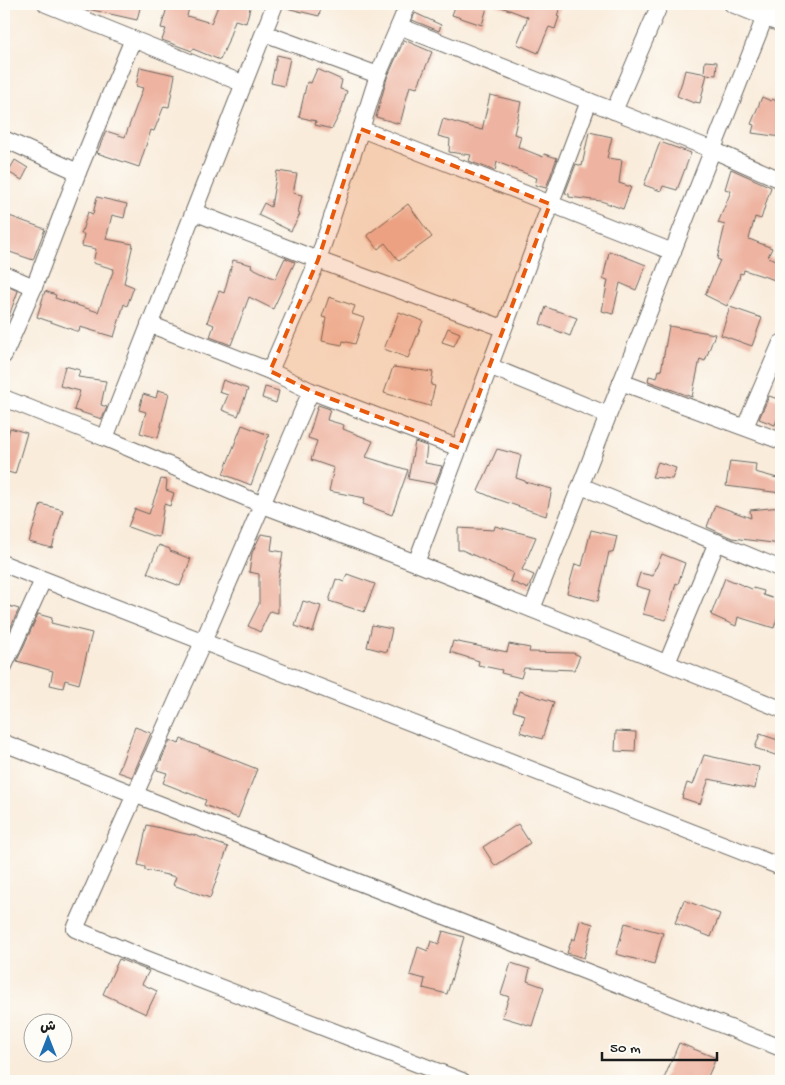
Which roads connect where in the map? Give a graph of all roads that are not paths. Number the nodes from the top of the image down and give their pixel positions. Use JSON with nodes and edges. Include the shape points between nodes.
{"nodes":[{"id":1,"x":46,"y":4,"type":"edge"},
{"id":2,"x":275,"y":4,"type":"edge"},
{"id":3,"x":408,"y":4,"type":"edge"},
{"id":4,"x":660,"y":4,"type":"edge"},
{"id":5,"x":732,"y":4,"type":"edge"},
{"id":6,"x":768,"y":11,"type":"edge"},
{"id":7,"x":781,"y":24,"type":"edge"},
{"id":8,"x":399,"y":26,"type":"junction"},
{"id":9,"x":264,"y":33,"type":"junction"},
{"id":10,"x":133,"y":39,"type":"junction"},
{"id":11,"x":378,"y":75,"type":"junction"},
{"id":12,"x":244,"y":84,"type":"junction"},
{"id":13,"x":589,"y":101,"type":"junction"},
{"id":14,"x":614,"y":111,"type":"junction"},
{"id":15,"x":361,"y":129,"type":"junction"},
{"id":16,"x":4,"y":139,"type":"edge"},
{"id":17,"x":713,"y":150,"type":"junction"},
{"id":18,"x":78,"y":172,"type":"junction"},
{"id":19,"x":781,"y":180,"type":"edge"},
{"id":20,"x":550,"y":204,"type":"junction"},
{"id":21,"x":194,"y":212,"type":"junction"},
{"id":22,"x":673,"y":252,"type":"junction"},
{"id":23,"x":318,"y":260,"type":"junction"},
{"id":24,"x":4,"y":274,"type":"edge"},
{"id":25,"x":34,"y":287,"type":"junction"},
{"id":26,"x":149,"y":324,"type":"junction"},
{"id":27,"x":504,"y":328,"type":"junction"},
{"id":28,"x":781,"y":342,"type":"edge"},
{"id":29,"x":4,"y":355,"type":"edge"},
{"id":30,"x":489,"y":366,"type":"junction"},
{"id":31,"x":270,"y":370,"type":"junction"},
{"id":32,"x":621,"y":382,"type":"junction"},
{"id":33,"x":311,"y":391,"type":"junction"},
{"id":34,"x":4,"y":398,"type":"edge"},
{"id":35,"x":608,"y":415,"type":"junction"},
{"id":36,"x":745,"y":428,"type":"junction"},
{"id":37,"x":104,"y":438,"type":"junction"},
{"id":38,"x":781,"y":441,"type":"edge"},
{"id":39,"x":459,"y":448,"type":"junction"},
{"id":40,"x":580,"y":486,"type":"junction"},
{"id":41,"x":263,"y":505,"type":"junction"},
{"id":42,"x":717,"y":542,"type":"junction"},
{"id":43,"x":416,"y":563,"type":"junction"},
{"id":44,"x":4,"y":564,"type":"edge"},
{"id":45,"x":781,"y":568,"type":"edge"},
{"id":46,"x":44,"y":580,"type":"junction"},
{"id":47,"x":532,"y":609,"type":"junction"},
{"id":48,"x":203,"y":642,"type":"junction"},
{"id":49,"x":668,"y":663,"type":"junction"},
{"id":50,"x":4,"y":666,"type":"edge"},
{"id":51,"x":781,"y":709,"type":"edge"},
{"id":52,"x":4,"y":742,"type":"edge"},
{"id":53,"x":135,"y":794,"type":"junction"},
{"id":54,"x":781,"y":867,"type":"edge"},
{"id":55,"x":781,"y":1048,"type":"edge"},
{"id":56,"x":462,"y":1081,"type":"edge"}],
"edges":[{"from":1,"to":10,"type":"street"},
{"from":2,"to":9,"type":"street"},
{"from":3,"to":8,"type":"street"},
{"from":4,"to":14,"type":"street"},
{"from":5,"to":6,"type":"street"},
{"from":6,"to":7,"type":"street"},
{"from":6,"to":17,"type":"street"},
{"from":8,"to":11,"type":"street"},
{"from":8,"to":13,"type":"street"},
{"from":9,"to":11,"type":"street"},
{"from":9,"to":12,"type":"street"},
{"from":10,"to":12,"type":"street"},
{"from":10,"to":18,"type":"street"},
{"from":11,"to":15,"type":"street"},
{"from":12,"to":21,"type":"street"},
{"from":13,"to":14,"type":"street"},
{"from":13,"to":20,"type":"street"},
{"from":14,"to":17,"type":"street"},
{"from":15,"to":20,"type":"street"},
{"from":15,"to":23,"type":"street"},
{"from":16,"to":18,"type":"street"},
{"from":17,"to":19,"type":"street"},
{"from":17,"to":22,"type":"street"},
{"from":18,"to":25,"type":"street"},
{"from":20,"to":22,"type":"street"},
{"from":20,"to":27,"type":"street"},
{"from":21,"to":23,"type":"street"},
{"from":21,"to":26,"type":"street"},
{"from":22,"to":32,"type":"street"},
{"from":23,"to":27,"type":"street"},
{"from":23,"to":31,"type":"street"},
{"from":24,"to":25,"type":"street"},
{"from":25,"to":29,"type":"street"},
{"from":26,"to":31,"type":"street"},
{"from":26,"to":37,"type":"street"},
{"from":27,"to":30,"type":"street"},
{"from":28,"to":36,"type":"street"},
{"from":30,"to":35,"type":"street"},
{"from":30,"to":39,"type":"street"},
{"from":31,"to":33,"type":"street"},
{"from":32,"to":35,"type":"street"},
{"from":32,"to":36,"type":"street"},
{"from":33,"to":39,"type":"street"},
{"from":33,"to":41,"type":"street"},
{"from":34,"to":37,"type":"street"},
{"from":35,"to":40,"type":"street"},
{"from":36,"to":38,"type":"street"},
{"from":37,"to":41,"type":"street"},
{"from":39,"to":43,"type":"street"},
{"from":40,"to":42,"type":"street"},
{"from":40,"to":47,"type":"street"},
{"from":41,"to":43,"type":"street"},
{"from":41,"to":48,"type":"street"},
{"from":42,"to":45,"type":"street"},
{"from":42,"to":49,"type":"street"},
{"from":43,"to":47,"type":"street"},
{"from":44,"to":46,"type":"street"},
{"from":46,"to":48,"type":"street"},
{"from":46,"to":50,"type":"street"},
{"from":47,"to":49,"type":"street"},
{"from":48,"to":53,"type":"street"},
{"from":48,"to":54,"type":"street"},
{"from":49,"to":51,"type":"street"},
{"from":52,"to":53,"type":"street"},
{"from":53,"to":55,"type":"street"},
{"from":53,"to":56,"type":"street","via":[[74,929]]}]}
